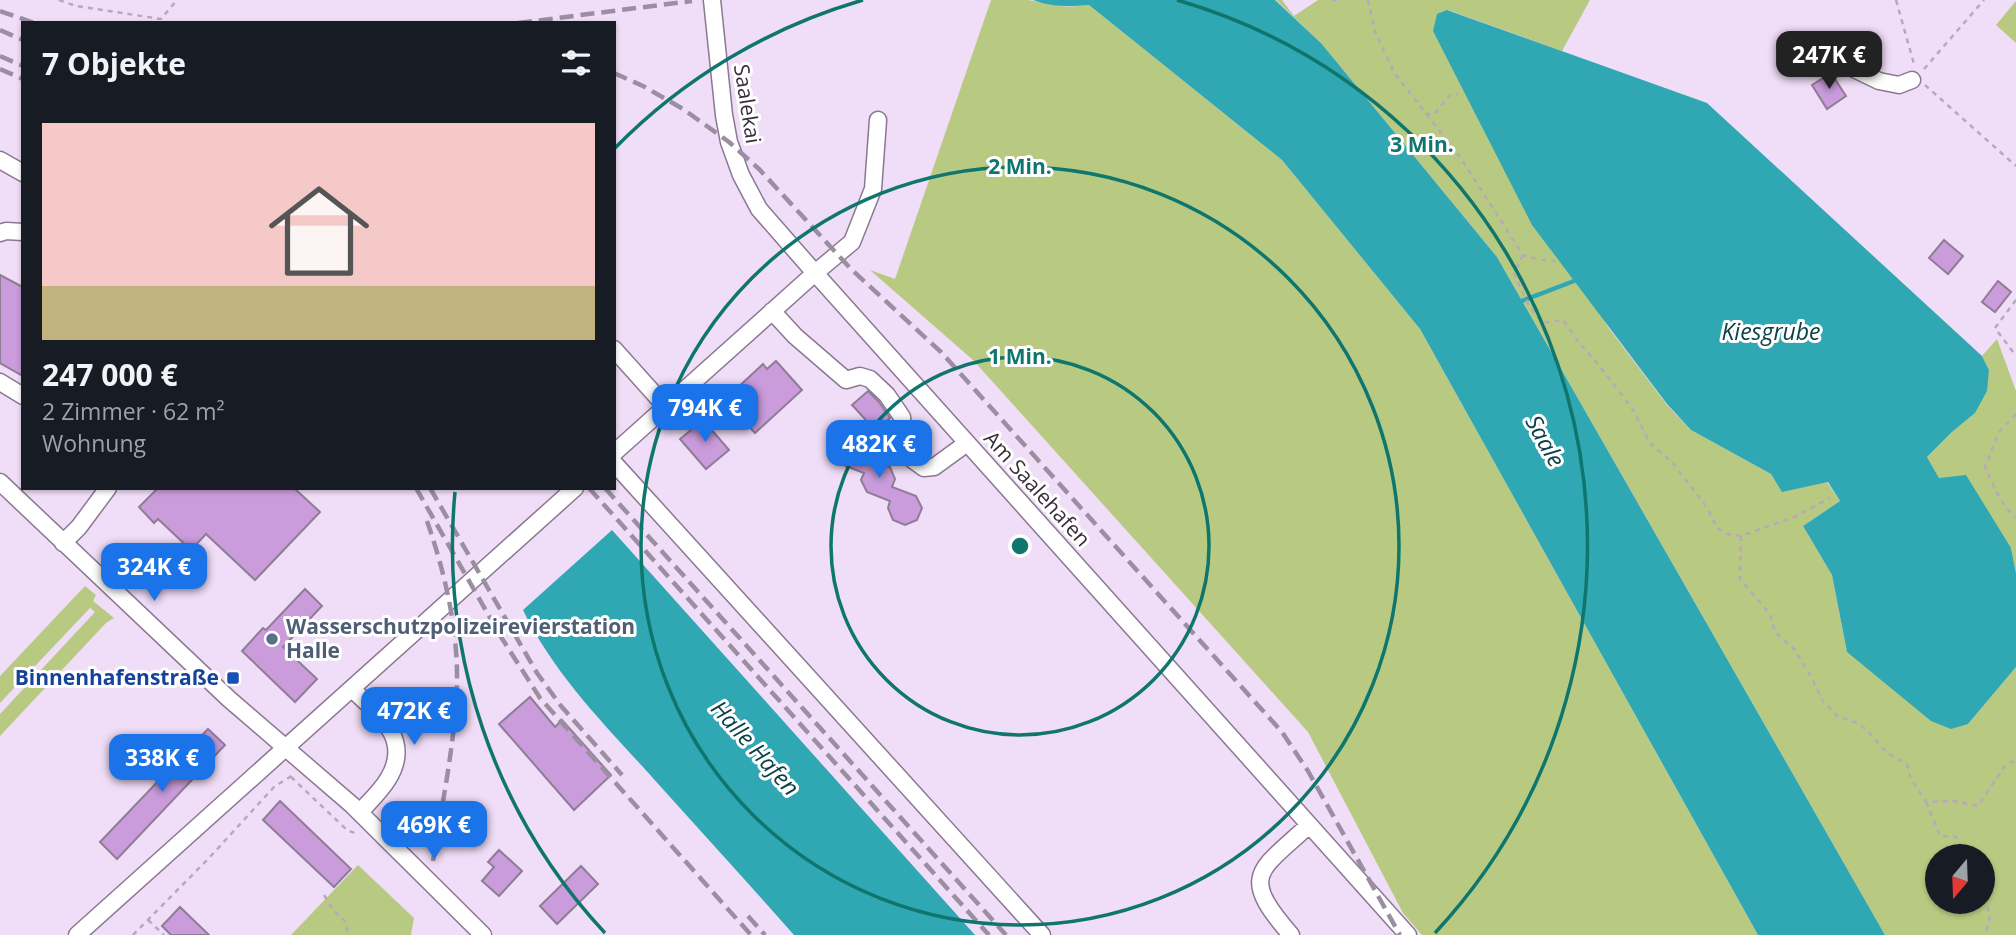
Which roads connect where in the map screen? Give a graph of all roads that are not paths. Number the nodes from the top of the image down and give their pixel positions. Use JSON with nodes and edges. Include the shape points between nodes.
{"nodes":[{"id":1,"x":712,"y":0,"type":"edge"},
{"id":2,"x":1809,"y":46,"type":"dead end"},
{"id":3,"x":1913,"y":72,"type":"road end"},
{"id":4,"x":878,"y":120,"type":"dead end"},
{"id":5,"x":0,"y":160,"type":"edge"},
{"id":6,"x":21,"y":172,"type":"edge"},
{"id":7,"x":21,"y":232,"type":"edge"},
{"id":8,"x":0,"y":233,"type":"edge"},
{"id":9,"x":815,"y":273,"type":"junction"},
{"id":10,"x":772,"y":311,"type":"junction"},
{"id":11,"x":616,"y":351,"type":"edge"},
{"id":12,"x":0,"y":382,"type":"edge"},
{"id":13,"x":21,"y":395,"type":"edge"},
{"id":14,"x":666,"y":407,"type":"junction"},
{"id":15,"x":967,"y":443,"type":"junction"},
{"id":16,"x":616,"y":451,"type":"edge"},
{"id":17,"x":616,"y":465,"type":"edge"},
{"id":18,"x":0,"y":482,"type":"edge"},
{"id":19,"x":107,"y":490,"type":"edge"},
{"id":20,"x":573,"y":490,"type":"edge"},
{"id":21,"x":63,"y":543,"type":"junction"},
{"id":22,"x":352,"y":689,"type":"junction"},
{"id":23,"x":286,"y":748,"type":"junction"},
{"id":24,"x":360,"y":813,"type":"junction"},
{"id":25,"x":1310,"y":825,"type":"junction"},
{"id":26,"x":77,"y":935,"type":"edge"},
{"id":27,"x":483,"y":935,"type":"edge"},
{"id":28,"x":1042,"y":935,"type":"edge"},
{"id":29,"x":1291,"y":935,"type":"edge"},
{"id":30,"x":1408,"y":935,"type":"edge"}],
"edges":[{"from":1,"to":9,"type":"street","name":"Saalekai","via":[[724,115],[741,175],[759,209]]},
{"from":2,"to":3,"type":"street","via":[[1880,81],[1899,85]]},
{"from":4,"to":9,"type":"street","via":[[873,190],[852,242]]},
{"from":5,"to":6,"type":"street"},
{"from":7,"to":8,"type":"street"},
{"from":9,"to":10,"type":"street"},
{"from":9,"to":15,"type":"street","name":"Am Saalehafen"},
{"from":10,"to":14,"type":"street"},
{"from":10,"to":15,"type":"street","via":[[846,380],[870,379],[887,395],[902,417],[904,440],[913,460],[925,468],[934,467]]},
{"from":11,"to":14,"type":"street"},
{"from":12,"to":13,"type":"street"},
{"from":14,"to":16,"type":"street"},
{"from":15,"to":25,"type":"street","name":"Am Saalehafen"},
{"from":17,"to":28,"type":"street"},
{"from":18,"to":21,"type":"street"},
{"from":19,"to":21,"type":"street"},
{"from":20,"to":22,"type":"street"},
{"from":21,"to":23,"type":"street"},
{"from":22,"to":23,"type":"street"},
{"from":22,"to":24,"type":"street","via":[[386,723],[396,744],[393,771]]},
{"from":23,"to":24,"type":"street"},
{"from":23,"to":26,"type":"street"},
{"from":24,"to":27,"type":"street"},
{"from":25,"to":29,"type":"street","via":[[1270,860],[1259,884],[1264,900]]},
{"from":25,"to":30,"type":"street","name":"Am Saalehafen"}]}
